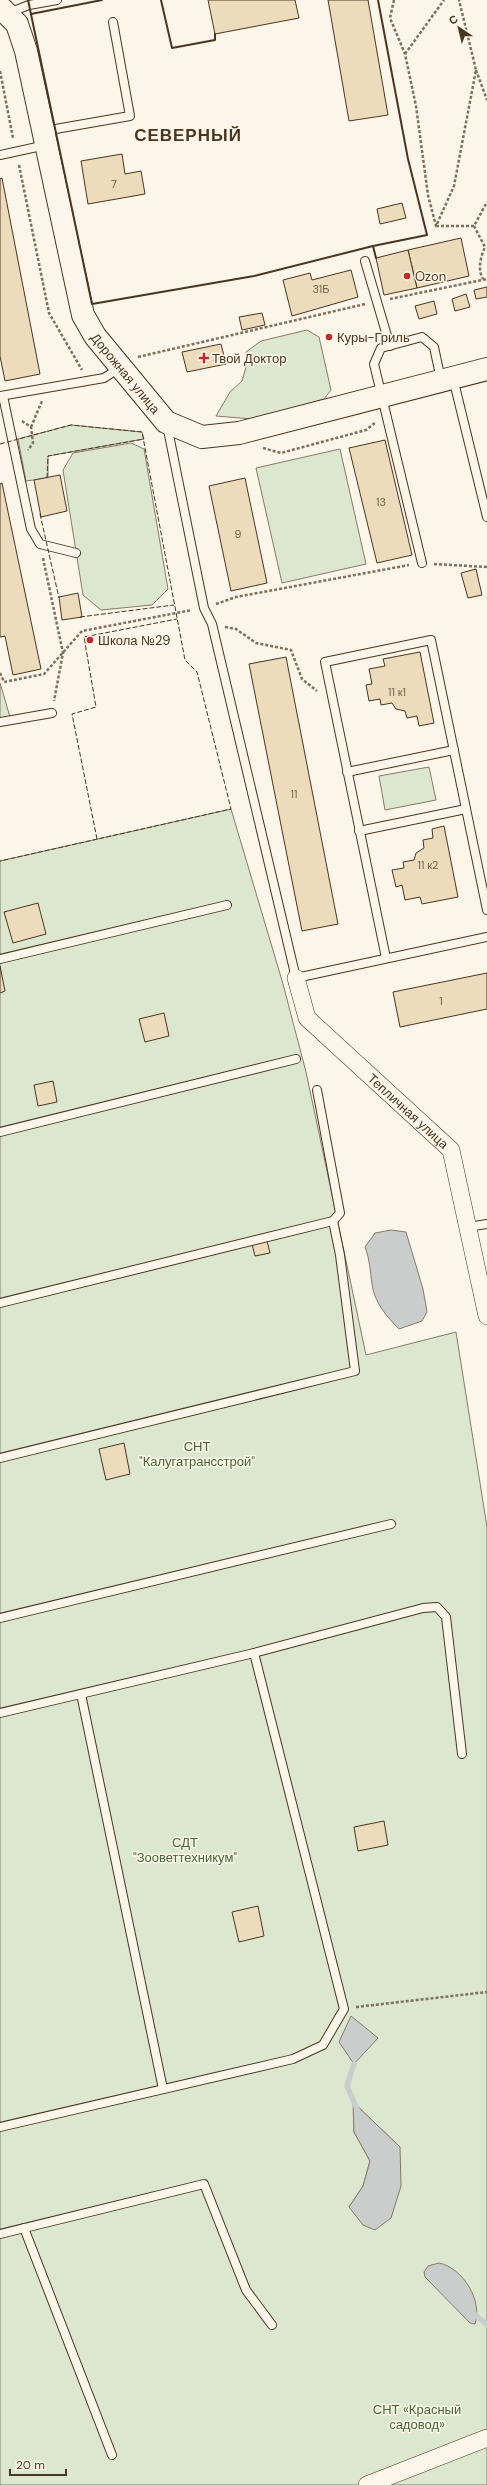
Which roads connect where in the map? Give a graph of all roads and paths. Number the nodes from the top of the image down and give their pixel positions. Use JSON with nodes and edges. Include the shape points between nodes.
{"nodes":[{"id":1,"x":57,"y":0,"type":"edge"},
{"id":2,"x":394,"y":0,"type":"edge"},
{"id":3,"x":444,"y":0,"type":"edge"},
{"id":4,"x":459,"y":0,"type":"edge"},
{"id":5,"x":3,"y":6,"type":"edge"},
{"id":6,"x":113,"y":22,"type":"dead end"},
{"id":7,"x":405,"y":54,"type":"junction"},
{"id":8,"x":476,"y":70,"type":"junction"},
{"id":9,"x":0,"y":71,"type":"edge"},
{"id":10,"x":487,"y":100,"type":"edge"},
{"id":11,"x":45,"y":138,"type":"junction"},
{"id":12,"x":16,"y":152,"type":"junction"},
{"id":13,"x":0,"y":155,"type":"edge"},
{"id":14,"x":487,"y":202,"type":"edge"},
{"id":15,"x":436,"y":226,"type":"junction"},
{"id":16,"x":474,"y":226,"type":"junction"},
{"id":17,"x":365,"y":261,"type":"dead end"},
{"id":18,"x":485,"y":279,"type":"edge"},
{"id":19,"x":378,"y":301,"type":"junction"},
{"id":20,"x":390,"y":346,"type":"junction"},
{"id":21,"x":121,"y":367,"type":"junction"},
{"id":22,"x":487,"y":369,"type":"edge"},
{"id":23,"x":447,"y":379,"type":"junction"},
{"id":24,"x":88,"y":380,"type":"junction"},
{"id":25,"x":47,"y":388,"type":"junction"},
{"id":26,"x":2,"y":396,"type":"edge"},
{"id":27,"x":382,"y":396,"type":"junction"},
{"id":28,"x":166,"y":422,"type":"junction"},
{"id":29,"x":31,"y":426,"type":"dead end"},
{"id":30,"x":487,"y":517,"type":"edge"},
{"id":31,"x":40,"y":544,"type":"junction"},
{"id":32,"x":76,"y":553,"type":"dead end"},
{"id":33,"x":422,"y":563,"type":"junction"},
{"id":34,"x":487,"y":567,"type":"edge"},
{"id":35,"x":204,"y":608,"type":"junction"},
{"id":36,"x":212,"y":624,"type":"junction"},
{"id":37,"x":62,"y":653,"type":"junction"},
{"id":38,"x":0,"y":673,"type":"edge"},
{"id":39,"x":334,"y":706,"type":"junction"},
{"id":40,"x":52,"y":713,"type":"joint"},
{"id":41,"x":0,"y":722,"type":"edge"},
{"id":42,"x":454,"y":750,"type":"junction"},
{"id":43,"x":347,"y":772,"type":"junction"},
{"id":44,"x":466,"y":809,"type":"junction"},
{"id":45,"x":359,"y":832,"type":"junction"},
{"id":46,"x":227,"y":905,"type":"dead end"},
{"id":47,"x":487,"y":910,"type":"edge"},
{"id":48,"x":487,"y":937,"type":"edge"},
{"id":49,"x":386,"y":958,"type":"junction"},
{"id":50,"x":0,"y":959,"type":"edge"},
{"id":51,"x":296,"y":978,"type":"junction"},
{"id":52,"x":296,"y":1059,"type":"dead end"},
{"id":53,"x":317,"y":1090,"type":"dead end"},
{"id":54,"x":0,"y":1132,"type":"edge"},
{"id":55,"x":333,"y":1221,"type":"junction"},
{"id":56,"x":487,"y":1224,"type":"edge"},
{"id":57,"x":468,"y":1227,"type":"junction"},
{"id":58,"x":0,"y":1303,"type":"edge"},
{"id":59,"x":487,"y":1316,"type":"edge"},
{"id":60,"x":0,"y":1458,"type":"edge"},
{"id":61,"x":391,"y":1524,"type":"dead end"},
{"id":62,"x":0,"y":1618,"type":"edge"},
{"id":63,"x":254,"y":1653,"type":"junction"},
{"id":64,"x":81,"y":1694,"type":"junction"},
{"id":65,"x":0,"y":1713,"type":"edge"},
{"id":66,"x":462,"y":1754,"type":"dead end"},
{"id":67,"x":487,"y":1992,"type":"edge"},
{"id":68,"x":344,"y":2009,"type":"junction"},
{"id":69,"x":163,"y":2089,"type":"junction"},
{"id":70,"x":0,"y":2127,"type":"edge"},
{"id":71,"x":24,"y":2228,"type":"junction"},
{"id":72,"x":0,"y":2234,"type":"edge"},
{"id":73,"x":272,"y":2325,"type":"dead end"},
{"id":74,"x":487,"y":2438,"type":"edge"},
{"id":75,"x":112,"y":2455,"type":"dead end"},
{"id":76,"x":367,"y":2485,"type":"edge"}],
"edges":[{"from":1,"to":5,"type":"lane"},
{"from":2,"to":7,"type":"path","via":[[390,18]]},
{"from":3,"to":7,"type":"path"},
{"from":4,"to":8,"type":"path"},
{"from":5,"to":11,"type":"street","name":"Дорожная улица","via":[[16,24],[26,51]]},
{"from":6,"to":11,"type":"lane","via":[[130,116]]},
{"from":7,"to":15,"type":"path","via":[[416,106],[428,195]]},
{"from":8,"to":10,"type":"path"},
{"from":8,"to":15,"type":"path","via":[[454,186]]},
{"from":9,"to":12,"type":"path"},
{"from":11,"to":12,"type":"lane"},
{"from":11,"to":21,"type":"street","name":"Дорожная улица","via":[[83,316],[95,336]]},
{"from":12,"to":13,"type":"lane"},
{"from":12,"to":24,"type":"path","via":[[49,312]]},
{"from":14,"to":16,"type":"path"},
{"from":15,"to":16,"type":"path"},
{"from":16,"to":18,"type":"path","via":[[485,247],[481,257],[480,274]]},
{"from":17,"to":19,"type":"lane"},
{"from":18,"to":19,"type":"path"},
{"from":19,"to":20,"type":"lane"},
{"from":19,"to":21,"type":"path","via":[[140,355]]},
{"from":20,"to":23,"type":"lane","via":[[422,337],[434,347]]},
{"from":20,"to":27,"type":"lane","via":[[382,348],[374,364]]},
{"from":21,"to":24,"type":"lane","via":[[104,378]]},
{"from":21,"to":28,"type":"street","name":"Дорожная улица"},
{"from":22,"to":23,"type":"street","name":"Дорожная улица"},
{"from":23,"to":27,"type":"street","name":"Дорожная улица"},
{"from":23,"to":30,"type":"lane"},
{"from":24,"to":25,"type":"lane"},
{"from":25,"to":26,"type":"lane"},
{"from":25,"to":29,"type":"path"},
{"from":26,"to":31,"type":"lane","via":[[31,529]]},
{"from":27,"to":28,"type":"street","name":"Дорожная улица","via":[[239,433],[202,437]]},
{"from":27,"to":33,"type":"lane"},
{"from":28,"to":35,"type":"lane"},
{"from":31,"to":32,"type":"lane"},
{"from":31,"to":37,"type":"path"},
{"from":33,"to":34,"type":"path"},
{"from":33,"to":35,"type":"path","via":[[236,597]]},
{"from":35,"to":36,"type":"lane"},
{"from":35,"to":37,"type":"path","via":[[82,631]]},
{"from":36,"to":39,"type":"path","via":[[236,629],[256,643],[291,650],[302,679]]},
{"from":36,"to":51,"type":"lane"},
{"from":37,"to":38,"type":"path","via":[[44,674],[4,682]]},
{"from":37,"to":40,"type":"path"},
{"from":39,"to":42,"type":"lane","via":[[325,662],[431,640]]},
{"from":39,"to":43,"type":"lane"},
{"from":40,"to":41,"type":"lane"},
{"from":42,"to":43,"type":"lane"},
{"from":42,"to":44,"type":"lane"},
{"from":43,"to":45,"type":"lane"},
{"from":44,"to":45,"type":"lane"},
{"from":44,"to":47,"type":"lane"},
{"from":45,"to":49,"type":"lane"},
{"from":46,"to":50,"type":"lane"},
{"from":48,"to":49,"type":"lane"},
{"from":49,"to":51,"type":"lane"},
{"from":51,"to":57,"type":"street","name":"Тепличная улица","via":[[307,1018],[451,1150]]},
{"from":52,"to":54,"type":"lane"},
{"from":53,"to":55,"type":"lane","via":[[340,1213]]},
{"from":55,"to":58,"type":"lane"},
{"from":55,"to":60,"type":"lane","via":[[355,1371]]},
{"from":56,"to":57,"type":"lane"},
{"from":57,"to":59,"type":"street","name":"Тепличная улица"},
{"from":61,"to":62,"type":"lane"},
{"from":63,"to":64,"type":"lane"},
{"from":63,"to":66,"type":"lane","via":[[423,1608],[437,1607],[446,1617]]},
{"from":63,"to":68,"type":"lane"},
{"from":64,"to":65,"type":"lane"},
{"from":64,"to":69,"type":"lane"},
{"from":67,"to":68,"type":"path"},
{"from":68,"to":69,"type":"lane","via":[[323,2045],[293,2059]]},
{"from":69,"to":70,"type":"lane"},
{"from":71,"to":72,"type":"lane"},
{"from":71,"to":73,"type":"lane","via":[[204,2184],[246,2290]]},
{"from":71,"to":75,"type":"lane"},
{"from":74,"to":76,"type":"street"}]}
